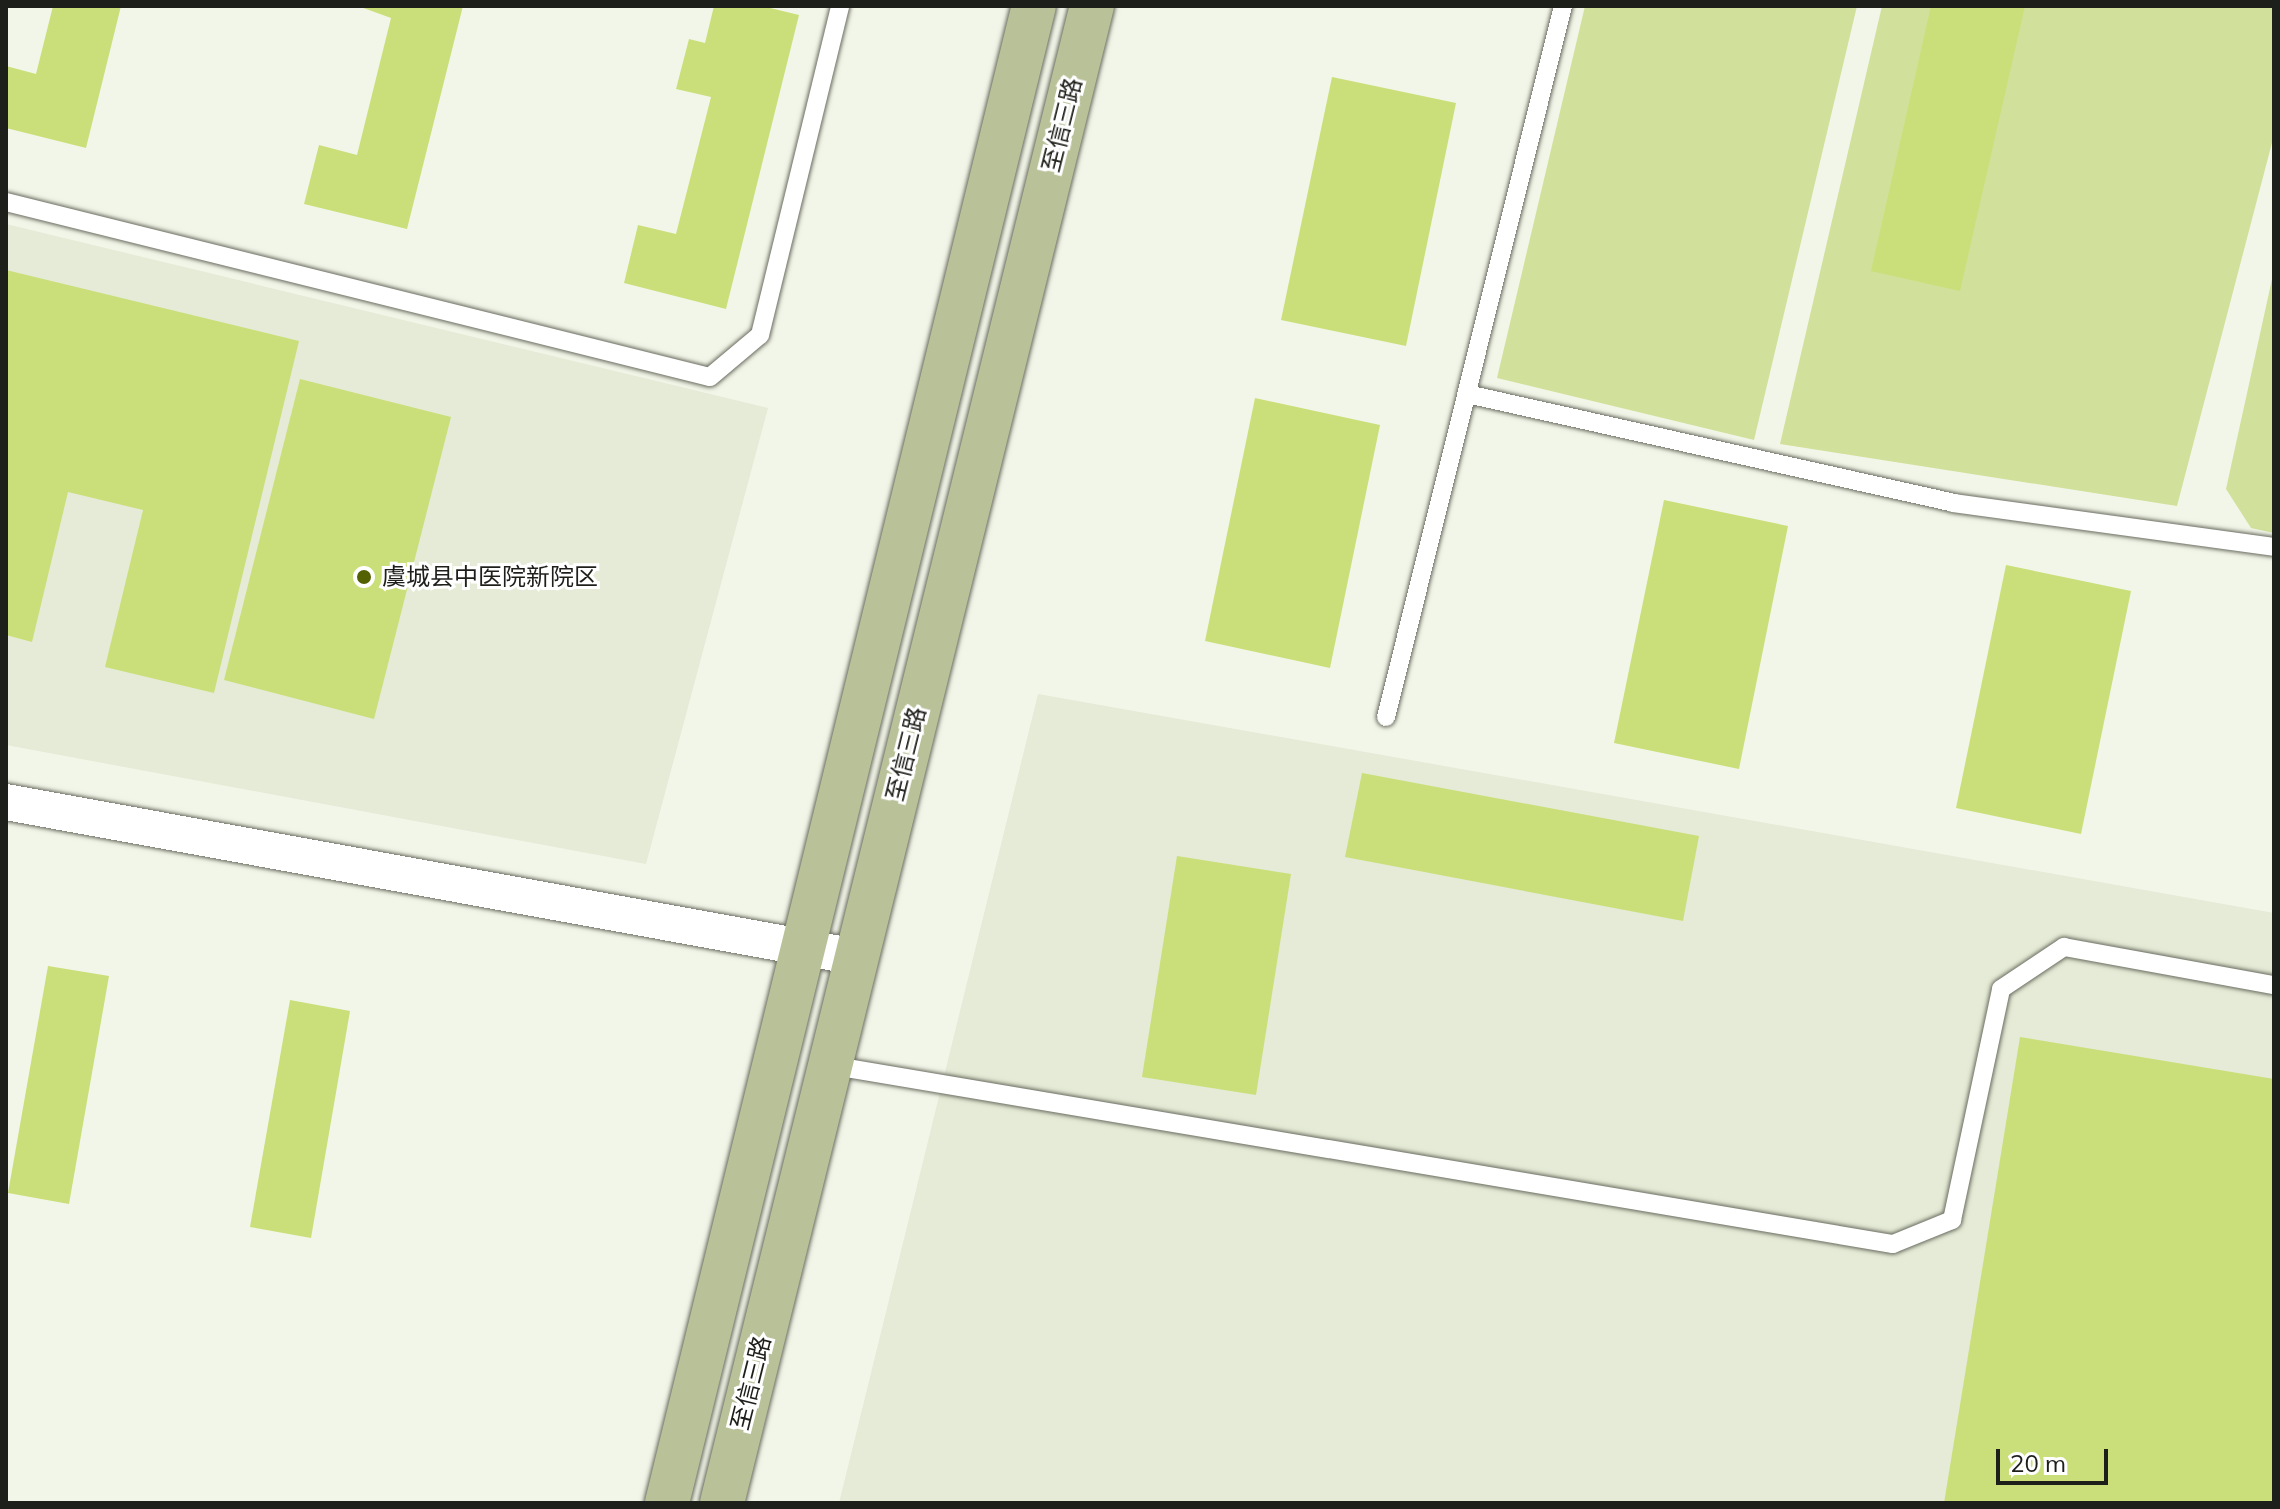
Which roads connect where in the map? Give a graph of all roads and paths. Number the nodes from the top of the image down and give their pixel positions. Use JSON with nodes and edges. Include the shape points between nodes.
{"nodes":[{"id":1,"x":840,"y":6,"type":"edge"},
{"id":2,"x":1034,"y":6,"type":"edge"},
{"id":3,"x":1092,"y":6,"type":"edge"},
{"id":4,"x":1563,"y":6,"type":"edge"},
{"id":5,"x":6,"y":202,"type":"edge"},
{"id":6,"x":1467,"y":394,"type":"junction"},
{"id":7,"x":2274,"y":547,"type":"edge"},
{"id":8,"x":1386,"y":717,"type":"dead end"},
{"id":9,"x":6,"y":802,"type":"edge"},
{"id":10,"x":803,"y":948,"type":"junction"},
{"id":11,"x":856,"y":957,"type":"junction"},
{"id":12,"x":2274,"y":985,"type":"edge"},
{"id":13,"x":829,"y":1065,"type":"junction"},
{"id":14,"x":667,"y":1503,"type":"edge"},
{"id":15,"x":722,"y":1503,"type":"edge"}],
"edges":[{"from":1,"to":5,"type":"lane","via":[[760,335],[710,377]]},
{"from":2,"to":10,"type":"main road"},
{"from":3,"to":11,"type":"main road","name":"至信三路"},
{"from":4,"to":6,"type":"lane"},
{"from":6,"to":7,"type":"lane","via":[[1953,503]]},
{"from":6,"to":8,"type":"lane"},
{"from":9,"to":10,"type":"street"},
{"from":10,"to":11,"type":"street"},
{"from":10,"to":14,"type":"main road"},
{"from":11,"to":13,"type":"main road","name":"至信三路"},
{"from":12,"to":13,"type":"lane","via":[[2064,947],[2001,989],[1952,1220],[1893,1244]]},
{"from":13,"to":15,"type":"main road","name":"至信三路"}]}
